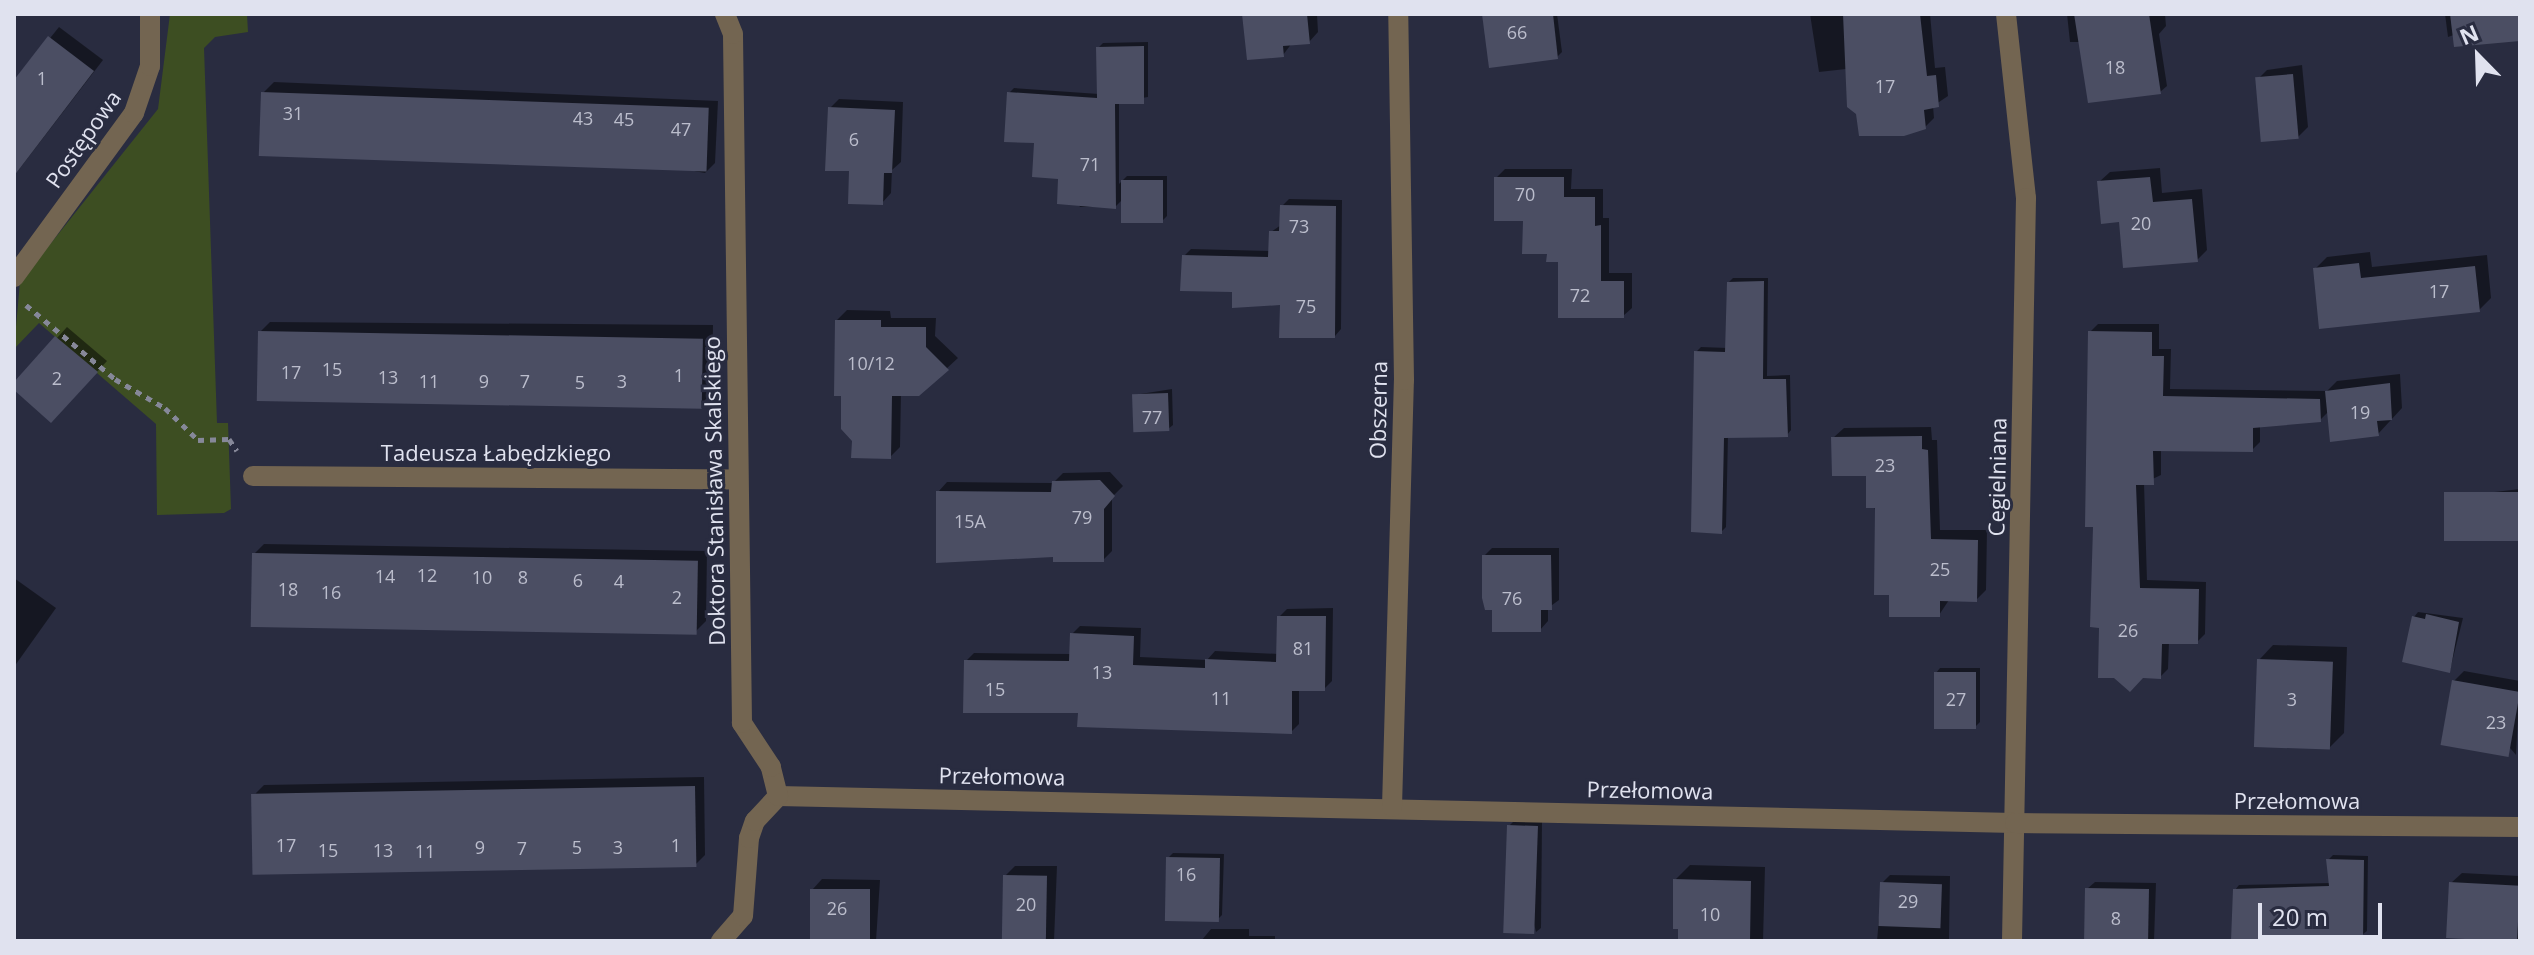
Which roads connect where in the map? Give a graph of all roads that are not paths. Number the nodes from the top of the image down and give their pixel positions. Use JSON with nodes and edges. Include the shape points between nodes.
{"nodes":[{"id":1,"x":150,"y":14,"type":"edge"},
{"id":2,"x":725,"y":14,"type":"edge"},
{"id":3,"x":1398,"y":14,"type":"edge"},
{"id":4,"x":2006,"y":14,"type":"edge"},
{"id":5,"x":14,"y":277,"type":"edge"},
{"id":6,"x":253,"y":476,"type":"road end"},
{"id":7,"x":738,"y":479,"type":"junction"},
{"id":8,"x":778,"y":796,"type":"junction"},
{"id":9,"x":1392,"y":807,"type":"junction"},
{"id":10,"x":2015,"y":823,"type":"junction"},
{"id":11,"x":2520,"y":827,"type":"edge"},
{"id":12,"x":722,"y":940,"type":"edge"},
{"id":13,"x":2012,"y":941,"type":"edge"}],
"edges":[{"from":1,"to":5,"type":"street","name":"Postępowa","via":[[150,66],[134,113]]},
{"from":2,"to":7,"type":"street","name":"Doktora Stanisława Skalskiego","via":[[733,34]]},
{"from":3,"to":9,"type":"street","name":"Obszerna","via":[[1404,380]]},
{"from":4,"to":10,"type":"street","name":"Cegielniana","via":[[2026,198]]},
{"from":6,"to":7,"type":"street","name":"Tadeusza Łabędzkiego"},
{"from":7,"to":8,"type":"street","name":"Doktora Stanisława Skalskiego","via":[[742,723],[771,767]]},
{"from":8,"to":9,"type":"street","name":"Przełomowa"},
{"from":8,"to":12,"type":"street","via":[[764,809],[749,838],[747,901],[743,916]]},
{"from":9,"to":10,"type":"street","name":"Przełomowa"},
{"from":10,"to":11,"type":"street","name":"Przełomowa"},
{"from":10,"to":13,"type":"street","name":"Cegielniana"}]}
